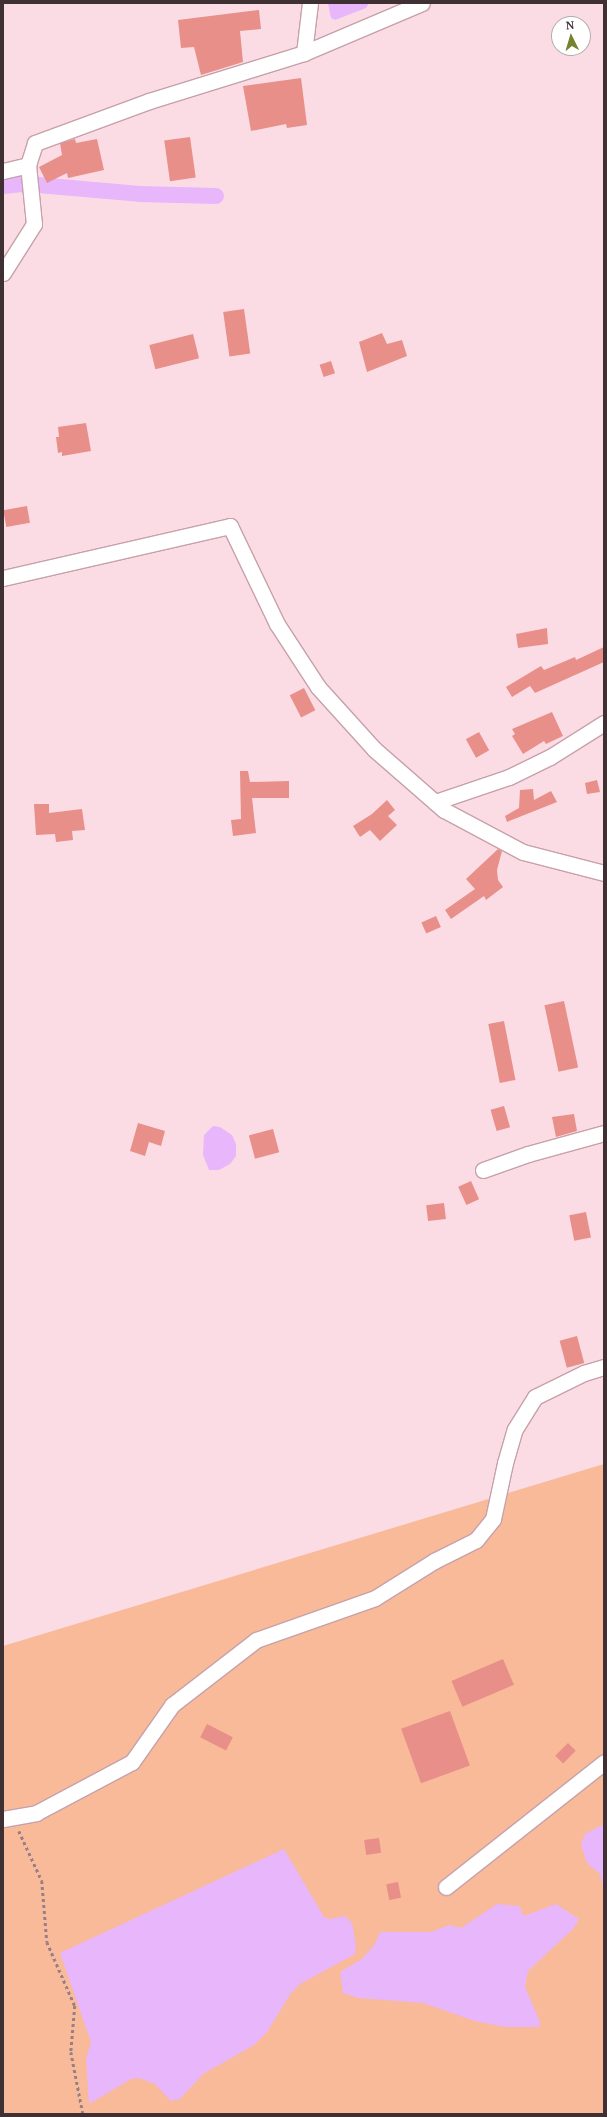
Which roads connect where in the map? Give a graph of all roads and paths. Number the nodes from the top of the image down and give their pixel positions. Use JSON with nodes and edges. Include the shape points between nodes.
{"nodes":[{"id":1,"x":310,"y":3,"type":"edge"},
{"id":2,"x":422,"y":3,"type":"edge"},
{"id":3,"x":304,"y":53,"type":"junction"},
{"id":4,"x":28,"y":166,"type":"junction"},
{"id":5,"x":3,"y":171,"type":"edge"},
{"id":6,"x":3,"y":273,"type":"edge"},
{"id":7,"x":3,"y":578,"type":"edge"},
{"id":8,"x":604,"y":723,"type":"edge"},
{"id":9,"x":435,"y":802,"type":"junction"},
{"id":10,"x":604,"y":873,"type":"edge"},
{"id":11,"x":604,"y":1133,"type":"edge"},
{"id":12,"x":483,"y":1170,"type":"dead end"},
{"id":13,"x":604,"y":1367,"type":"edge"},
{"id":14,"x":604,"y":1762,"type":"edge"},
{"id":15,"x":8,"y":1818,"type":"edge"},
{"id":16,"x":446,"y":1887,"type":"dead end"},
{"id":17,"x":83,"y":2114,"type":"edge"}],
"edges":[{"from":1,"to":3,"type":"street"},
{"from":2,"to":3,"type":"street"},
{"from":3,"to":4,"type":"street","via":[[72,128],[36,143]]},
{"from":4,"to":5,"type":"street"},
{"from":4,"to":6,"type":"street","via":[[34,224]]},
{"from":7,"to":9,"type":"street","via":[[230,526],[277,624],[318,687],[374,749]]},
{"from":8,"to":9,"type":"street","via":[[550,757],[509,777]]},
{"from":9,"to":10,"type":"street","via":[[444,810],[523,852]]},
{"from":11,"to":12,"type":"street","via":[[528,1154]]},
{"from":13,"to":15,"type":"street","via":[[584,1373],[535,1397],[515,1429],[504,1463],[493,1519],[476,1540],[434,1561],[375,1598],[256,1640],[172,1705],[132,1762],[36,1813]]},
{"from":14,"to":16,"type":"street"},
{"from":15,"to":17,"type":"path","via":[[42,1882],[47,1942],[75,2006],[71,2052]]}]}
